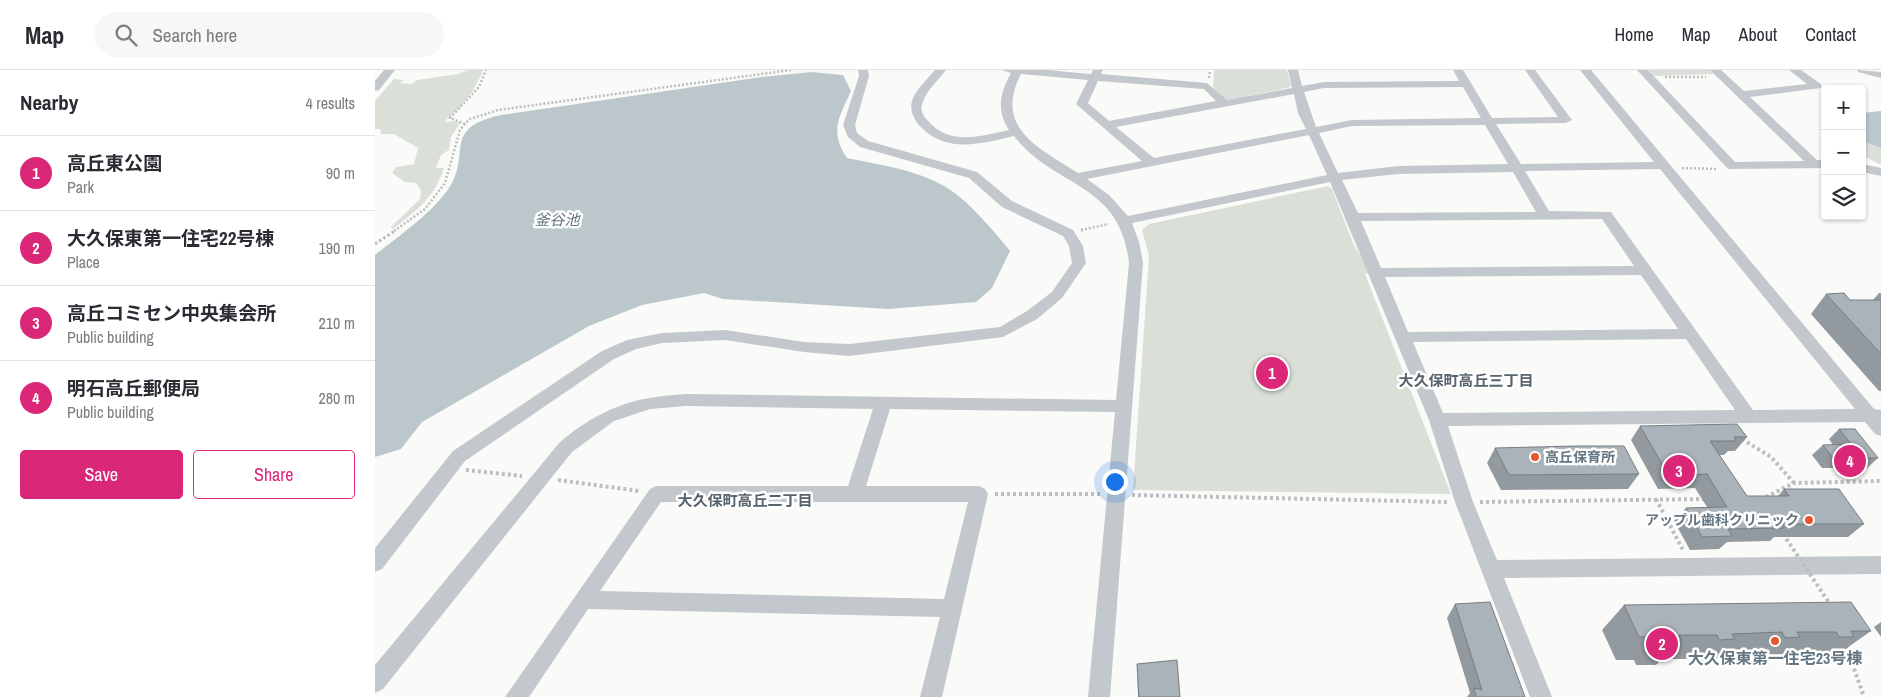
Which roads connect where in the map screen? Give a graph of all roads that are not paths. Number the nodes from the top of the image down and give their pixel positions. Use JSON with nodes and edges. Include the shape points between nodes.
{"nodes":[{"id":1,"x":390,"y":70,"type":"edge"},
{"id":2,"x":863,"y":70,"type":"edge"},
{"id":3,"x":941,"y":70,"type":"edge"},
{"id":4,"x":1013,"y":70,"type":"edge"},
{"id":5,"x":1293,"y":70,"type":"edge"},
{"id":6,"x":1458,"y":70,"type":"edge"},
{"id":7,"x":1530,"y":70,"type":"edge"},
{"id":8,"x":1585,"y":70,"type":"edge"},
{"id":9,"x":1794,"y":70,"type":"edge"},
{"id":10,"x":1862,"y":70,"type":"edge"},
{"id":11,"x":1719,"y":73,"type":"edge"},
{"id":12,"x":1096,"y":74,"type":"edge"},
{"id":13,"x":1645,"y":74,"type":"edge"},
{"id":14,"x":1881,"y":75,"type":"edge"},
{"id":15,"x":1467,"y":84,"type":"junction"},
{"id":16,"x":375,"y":88,"type":"edge"},
{"id":17,"x":1298,"y":90,"type":"junction"},
{"id":18,"x":1741,"y":95,"type":"junction"},
{"id":19,"x":1224,"y":103,"type":"junction"},
{"id":20,"x":1490,"y":123,"type":"junction"},
{"id":21,"x":1106,"y":125,"type":"junction"},
{"id":22,"x":1312,"y":130,"type":"junction"},
{"id":23,"x":1016,"y":132,"type":"junction"},
{"id":24,"x":1151,"y":162,"type":"junction"},
{"id":25,"x":1819,"y":164,"type":"edge"},
{"id":26,"x":1664,"y":165,"type":"junction"},
{"id":27,"x":1516,"y":166,"type":"junction"},
{"id":28,"x":1866,"y":169,"type":"edge"},
{"id":29,"x":1881,"y":172,"type":"edge"},
{"id":30,"x":1079,"y":177,"type":"junction"},
{"id":31,"x":1335,"y":177,"type":"junction"},
{"id":32,"x":1545,"y":215,"type":"junction"},
{"id":33,"x":1353,"y":217,"type":"junction"},
{"id":34,"x":1125,"y":221,"type":"junction"},
{"id":35,"x":1645,"y":270,"type":"junction"},
{"id":36,"x":1376,"y":273,"type":"junction"},
{"id":37,"x":1690,"y":334,"type":"junction"},
{"id":38,"x":1403,"y":337,"type":"junction"},
{"id":39,"x":883,"y":403,"type":"junction"},
{"id":40,"x":1122,"y":406,"type":"junction"},
{"id":41,"x":1747,"y":416,"type":"junction"},
{"id":42,"x":1876,"y":416,"type":"edge"},
{"id":43,"x":1437,"y":420,"type":"junction"},
{"id":44,"x":1881,"y":429,"type":"edge"},
{"id":45,"x":855,"y":494,"type":"junction"},
{"id":46,"x":1117,"y":494,"type":"joint"},
{"id":47,"x":375,"y":563,"type":"edge"},
{"id":48,"x":1881,"y":566,"type":"edge"},
{"id":49,"x":1490,"y":569,"type":"junction"},
{"id":50,"x":582,"y":600,"type":"junction"},
{"id":51,"x":952,"y":608,"type":"junction"},
{"id":52,"x":375,"y":682,"type":"edge"},
{"id":53,"x":516,"y":697,"type":"edge"},
{"id":54,"x":931,"y":697,"type":"edge"},
{"id":55,"x":1099,"y":697,"type":"edge"},
{"id":56,"x":1541,"y":697,"type":"edge"}],
"edges":[{"from":1,"to":16,"type":"street"},
{"from":2,"to":47,"type":"street","via":[[849,125],[852,135],[864,144],[973,175],[1007,204],[1068,233],[1076,246],[1079,263],[1057,295],[1003,332],[849,350],[725,335],[662,338],[633,344],[608,355],[459,456]]},
{"from":3,"to":23,"type":"street","via":[[916,103],[916,112],[930,133],[949,141],[972,141]]},
{"from":4,"to":12,"type":"street"},
{"from":4,"to":23,"type":"street","via":[[1005,104],[1007,116]]},
{"from":5,"to":17,"type":"street"},
{"from":6,"to":15,"type":"street"},
{"from":7,"to":20,"type":"street","via":[[1566,120]]},
{"from":8,"to":26,"type":"street"},
{"from":9,"to":18,"type":"street","via":[[1817,86]]},
{"from":10,"to":14,"type":"street"},
{"from":11,"to":18,"type":"street"},
{"from":12,"to":19,"type":"street","via":[[1207,86]]},
{"from":12,"to":21,"type":"street","via":[[1082,104]]},
{"from":13,"to":25,"type":"street","via":[[1732,166]]},
{"from":15,"to":17,"type":"street","via":[[1324,84]]},
{"from":15,"to":20,"type":"street"},
{"from":17,"to":19,"type":"street"},
{"from":17,"to":22,"type":"street"},
{"from":18,"to":25,"type":"street"},
{"from":19,"to":21,"type":"street"},
{"from":20,"to":22,"type":"street","via":[[1352,123]]},
{"from":20,"to":27,"type":"street"},
{"from":21,"to":24,"type":"street"},
{"from":22,"to":24,"type":"street"},
{"from":22,"to":31,"type":"street"},
{"from":23,"to":30,"type":"street","via":[[1029,146]]},
{"from":24,"to":30,"type":"street"},
{"from":26,"to":27,"type":"street"},
{"from":26,"to":42,"type":"street"},
{"from":27,"to":31,"type":"street","via":[[1398,170]]},
{"from":27,"to":32,"type":"street"},
{"from":28,"to":29,"type":"street"},
{"from":30,"to":34,"type":"street","via":[[1105,198]]},
{"from":31,"to":33,"type":"street"},
{"from":31,"to":34,"type":"street"},
{"from":32,"to":33,"type":"street"},
{"from":32,"to":35,"type":"street","via":[[1606,215]]},
{"from":33,"to":36,"type":"street"},
{"from":34,"to":40,"type":"street","via":[[1134,244],[1135,263]]},
{"from":35,"to":36,"type":"street"},
{"from":35,"to":37,"type":"street"},
{"from":36,"to":38,"type":"street"},
{"from":37,"to":38,"type":"street"},
{"from":37,"to":41,"type":"street"},
{"from":38,"to":43,"type":"street"},
{"from":39,"to":40,"type":"street"},
{"from":39,"to":45,"type":"street"},
{"from":39,"to":52,"type":"street","via":[[653,401],[634,404],[588,427],[567,447]]},
{"from":40,"to":46,"type":"street"},
{"from":41,"to":42,"type":"street"},
{"from":41,"to":43,"type":"street"},
{"from":42,"to":44,"type":"street"},
{"from":43,"to":49,"type":"street"},
{"from":45,"to":50,"type":"street","via":[[656,494]]},
{"from":45,"to":51,"type":"street","via":[[979,494]]},
{"from":46,"to":55,"type":"street"},
{"from":48,"to":49,"type":"street"},
{"from":49,"to":56,"type":"street"},
{"from":50,"to":51,"type":"street"},
{"from":50,"to":53,"type":"street"},
{"from":51,"to":54,"type":"street"}]}
